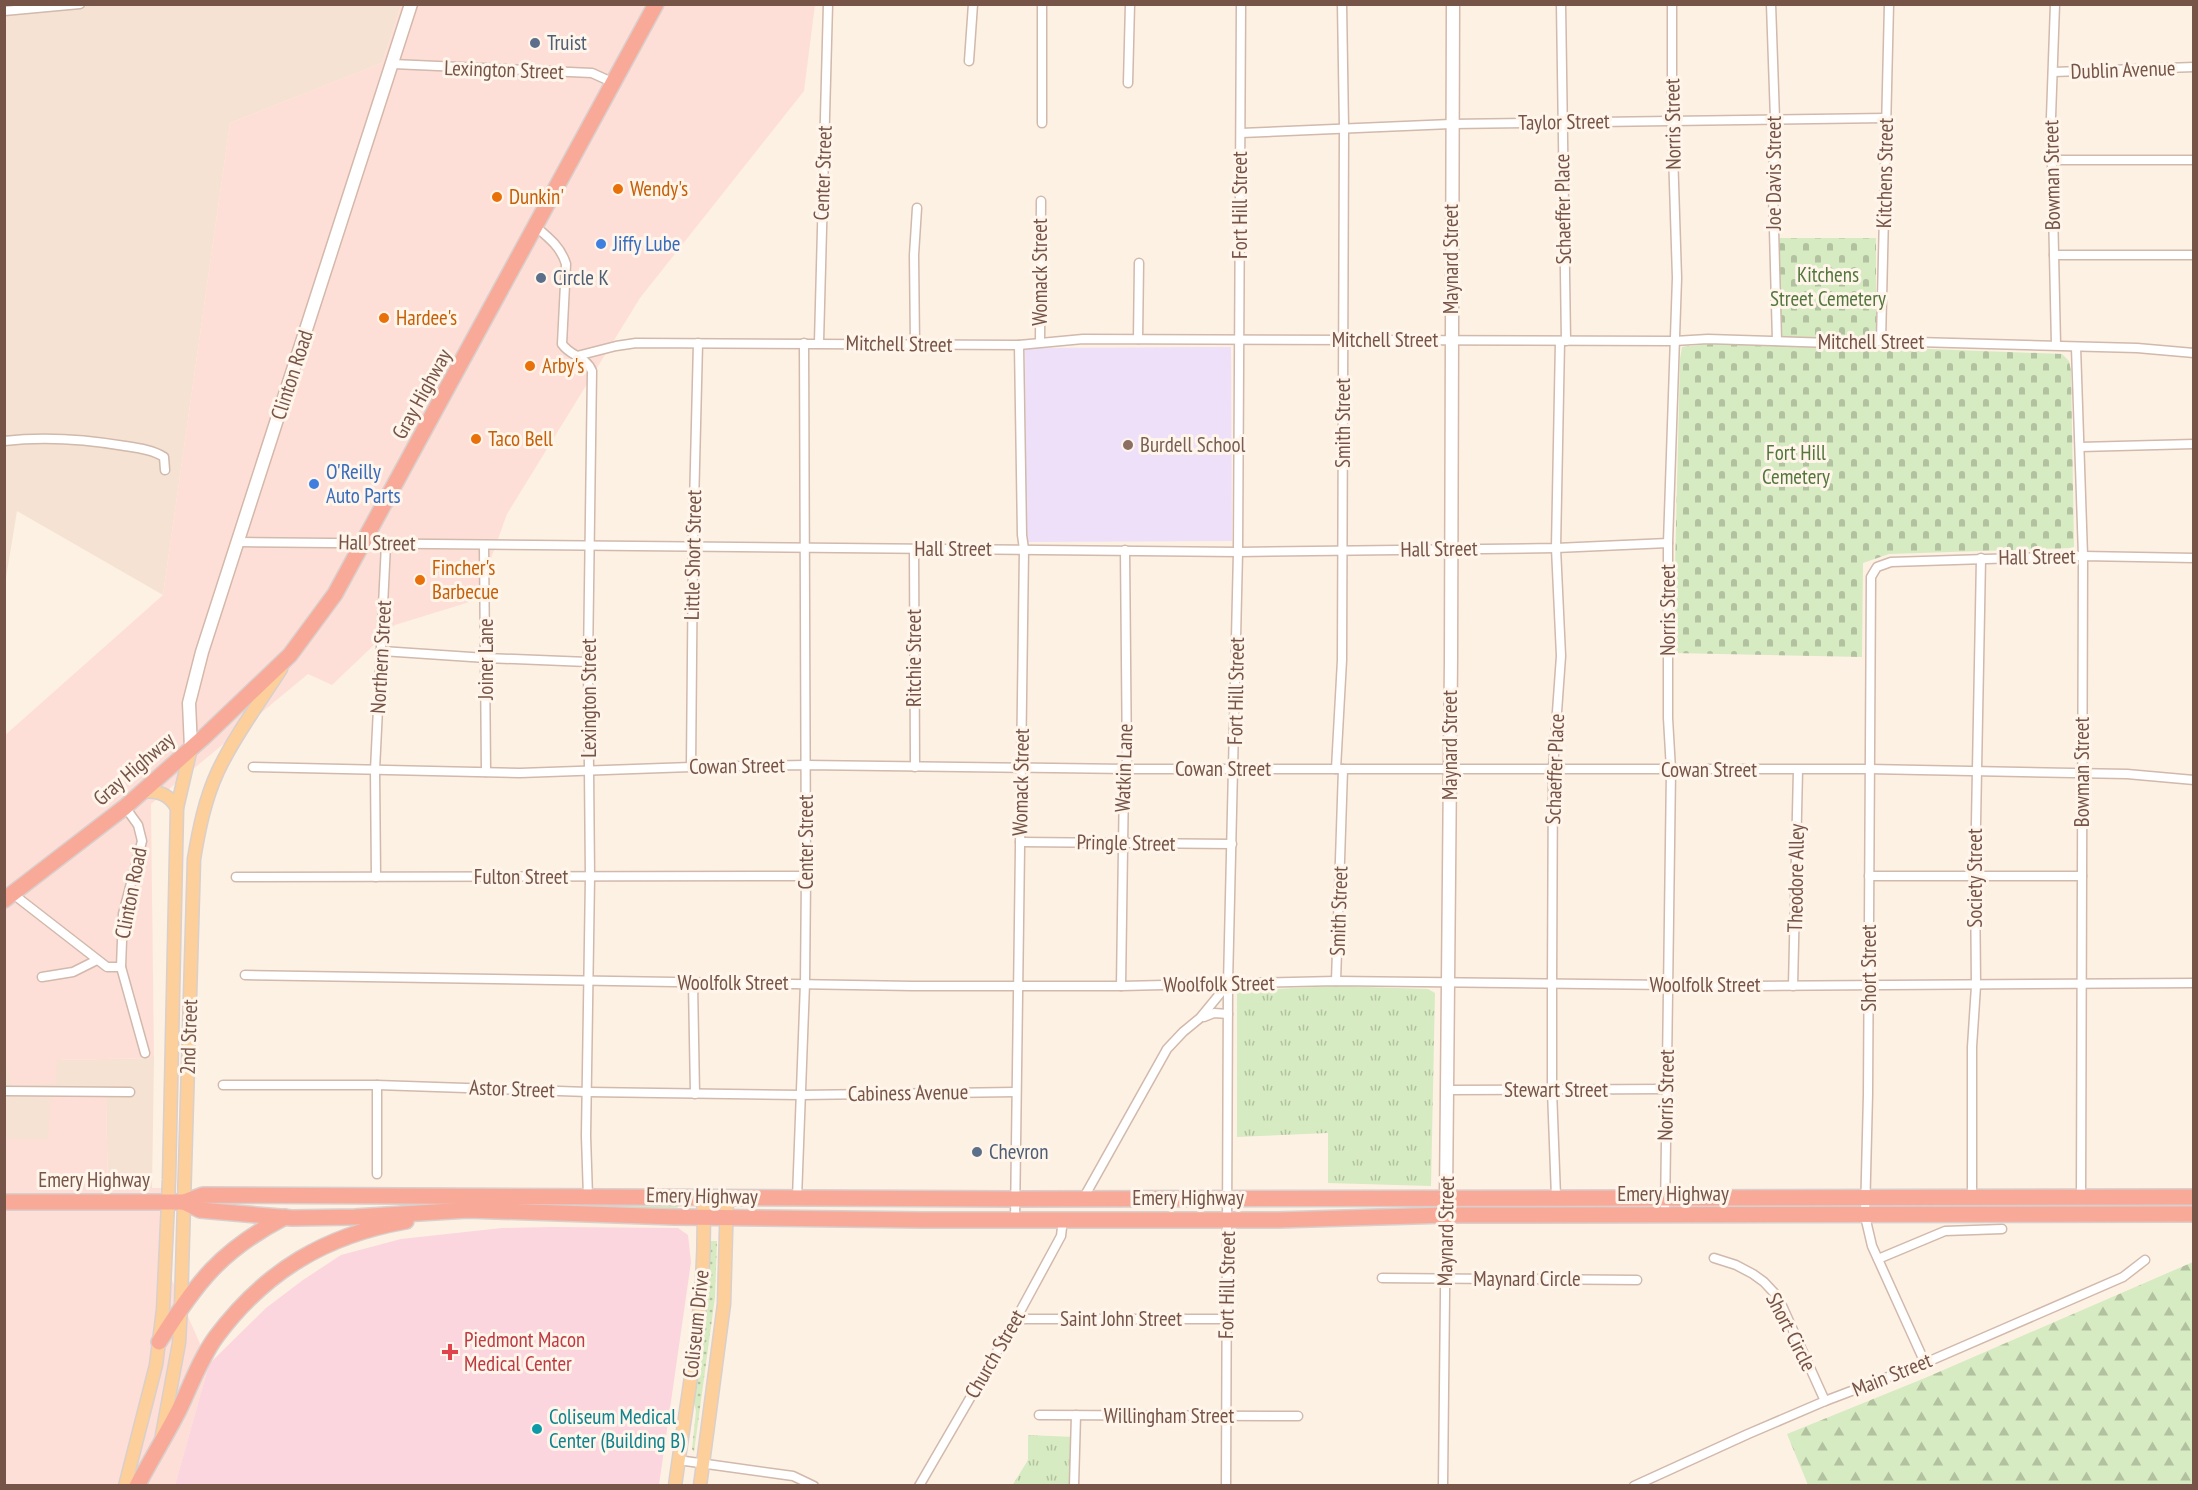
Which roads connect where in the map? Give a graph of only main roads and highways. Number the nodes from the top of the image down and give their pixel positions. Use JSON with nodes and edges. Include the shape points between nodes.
{"nodes":[{"id":1,"x":656,"y":4,"type":"edge"},
{"id":2,"x":290,"y":655,"type":"junction"},
{"id":3,"x":190,"y":748,"type":"junction"},
{"id":4,"x":142,"y":792,"type":"junction"},
{"id":5,"x":177,"y":808,"type":"junction"},
{"id":6,"x":9,"y":897,"type":"edge"},
{"id":7,"x":321,"y":1196,"type":"junction"},
{"id":8,"x":703,"y":1197,"type":"junction"},
{"id":9,"x":727,"y":1197,"type":"junction"},
{"id":10,"x":2193,"y":1197,"type":"edge"},
{"id":11,"x":168,"y":1201,"type":"junction"},
{"id":12,"x":4,"y":1202,"type":"edge"},
{"id":13,"x":184,"y":1202,"type":"junction"},
{"id":14,"x":468,"y":1210,"type":"junction"},
{"id":15,"x":2193,"y":1214,"type":"edge"},
{"id":16,"x":285,"y":1217,"type":"junction"},
{"id":17,"x":704,"y":1217,"type":"junction"},
{"id":18,"x":728,"y":1218,"type":"junction"},
{"id":19,"x":181,"y":1306,"type":"junction"},
{"id":20,"x":159,"y":1342,"type":"junction"},
{"id":21,"x":161,"y":1442,"type":"junction"},
{"id":22,"x":125,"y":1485,"type":"edge"},
{"id":23,"x":137,"y":1485,"type":"edge"},
{"id":24,"x":675,"y":1485,"type":"edge"},
{"id":25,"x":699,"y":1485,"type":"edge"}],
"edges":[{"from":1,"to":2,"type":"highway","name":"Gray Highway","via":[[364,543],[335,594]]},
{"from":2,"to":3,"type":"highway","name":"Gray Highway"},
{"from":2,"to":13,"type":"main road","name":"2nd Street","via":[[219,770],[199,830],[194,859]]},
{"from":3,"to":4,"type":"highway","name":"Gray Highway"},
{"from":3,"to":5,"type":"main road","name":"2nd Street"},
{"from":4,"to":5,"type":"main road","via":[[153,790],[171,797]]},
{"from":4,"to":6,"type":"highway","name":"Gray Highway"},
{"from":5,"to":11,"type":"main road","name":"2nd Street"},
{"from":7,"to":8,"type":"highway","name":"Emery Highway"},
{"from":7,"to":13,"type":"highway","name":"Emery Highway","via":[[203,1195]]},
{"from":7,"to":16,"type":"highway"},
{"from":8,"to":9,"type":"highway","name":"Emery Highway"},
{"from":8,"to":17,"type":"main road","name":"Coliseum Drive"},
{"from":9,"to":10,"type":"highway","name":"Emery Highway"},
{"from":9,"to":18,"type":"main road","name":"Coliseum Drive"},
{"from":11,"to":12,"type":"highway","name":"Emery Highway"},
{"from":11,"to":13,"type":"highway","name":"Emery Highway"},
{"from":11,"to":20,"type":"main road","name":"2nd Street"},
{"from":13,"to":16,"type":"highway","name":"Emery Highway","via":[[200,1210]]},
{"from":13,"to":19,"type":"main road","name":"2nd Street"},
{"from":14,"to":16,"type":"highway","name":"Emery Highway"},
{"from":14,"to":17,"type":"highway","name":"Emery Highway"},
{"from":14,"to":21,"type":"highway","via":[[397,1222],[333,1240],[279,1273],[241,1306],[216,1337]]},
{"from":15,"to":18,"type":"highway","name":"Emery Highway"},
{"from":16,"to":19,"type":"highway","via":[[232,1249]]},
{"from":17,"to":18,"type":"highway","name":"Emery Highway"},
{"from":17,"to":24,"type":"main road","name":"Coliseum Drive","via":[[700,1314]]},
{"from":18,"to":25,"type":"main road","name":"Coliseum Drive","via":[[724,1304]]},
{"from":19,"to":20,"type":"highway"},
{"from":19,"to":21,"type":"main road","name":"2nd Street","via":[[179,1343]]},
{"from":20,"to":22,"type":"main road","name":"2nd Street"},
{"from":21,"to":23,"type":"highway"}]}
